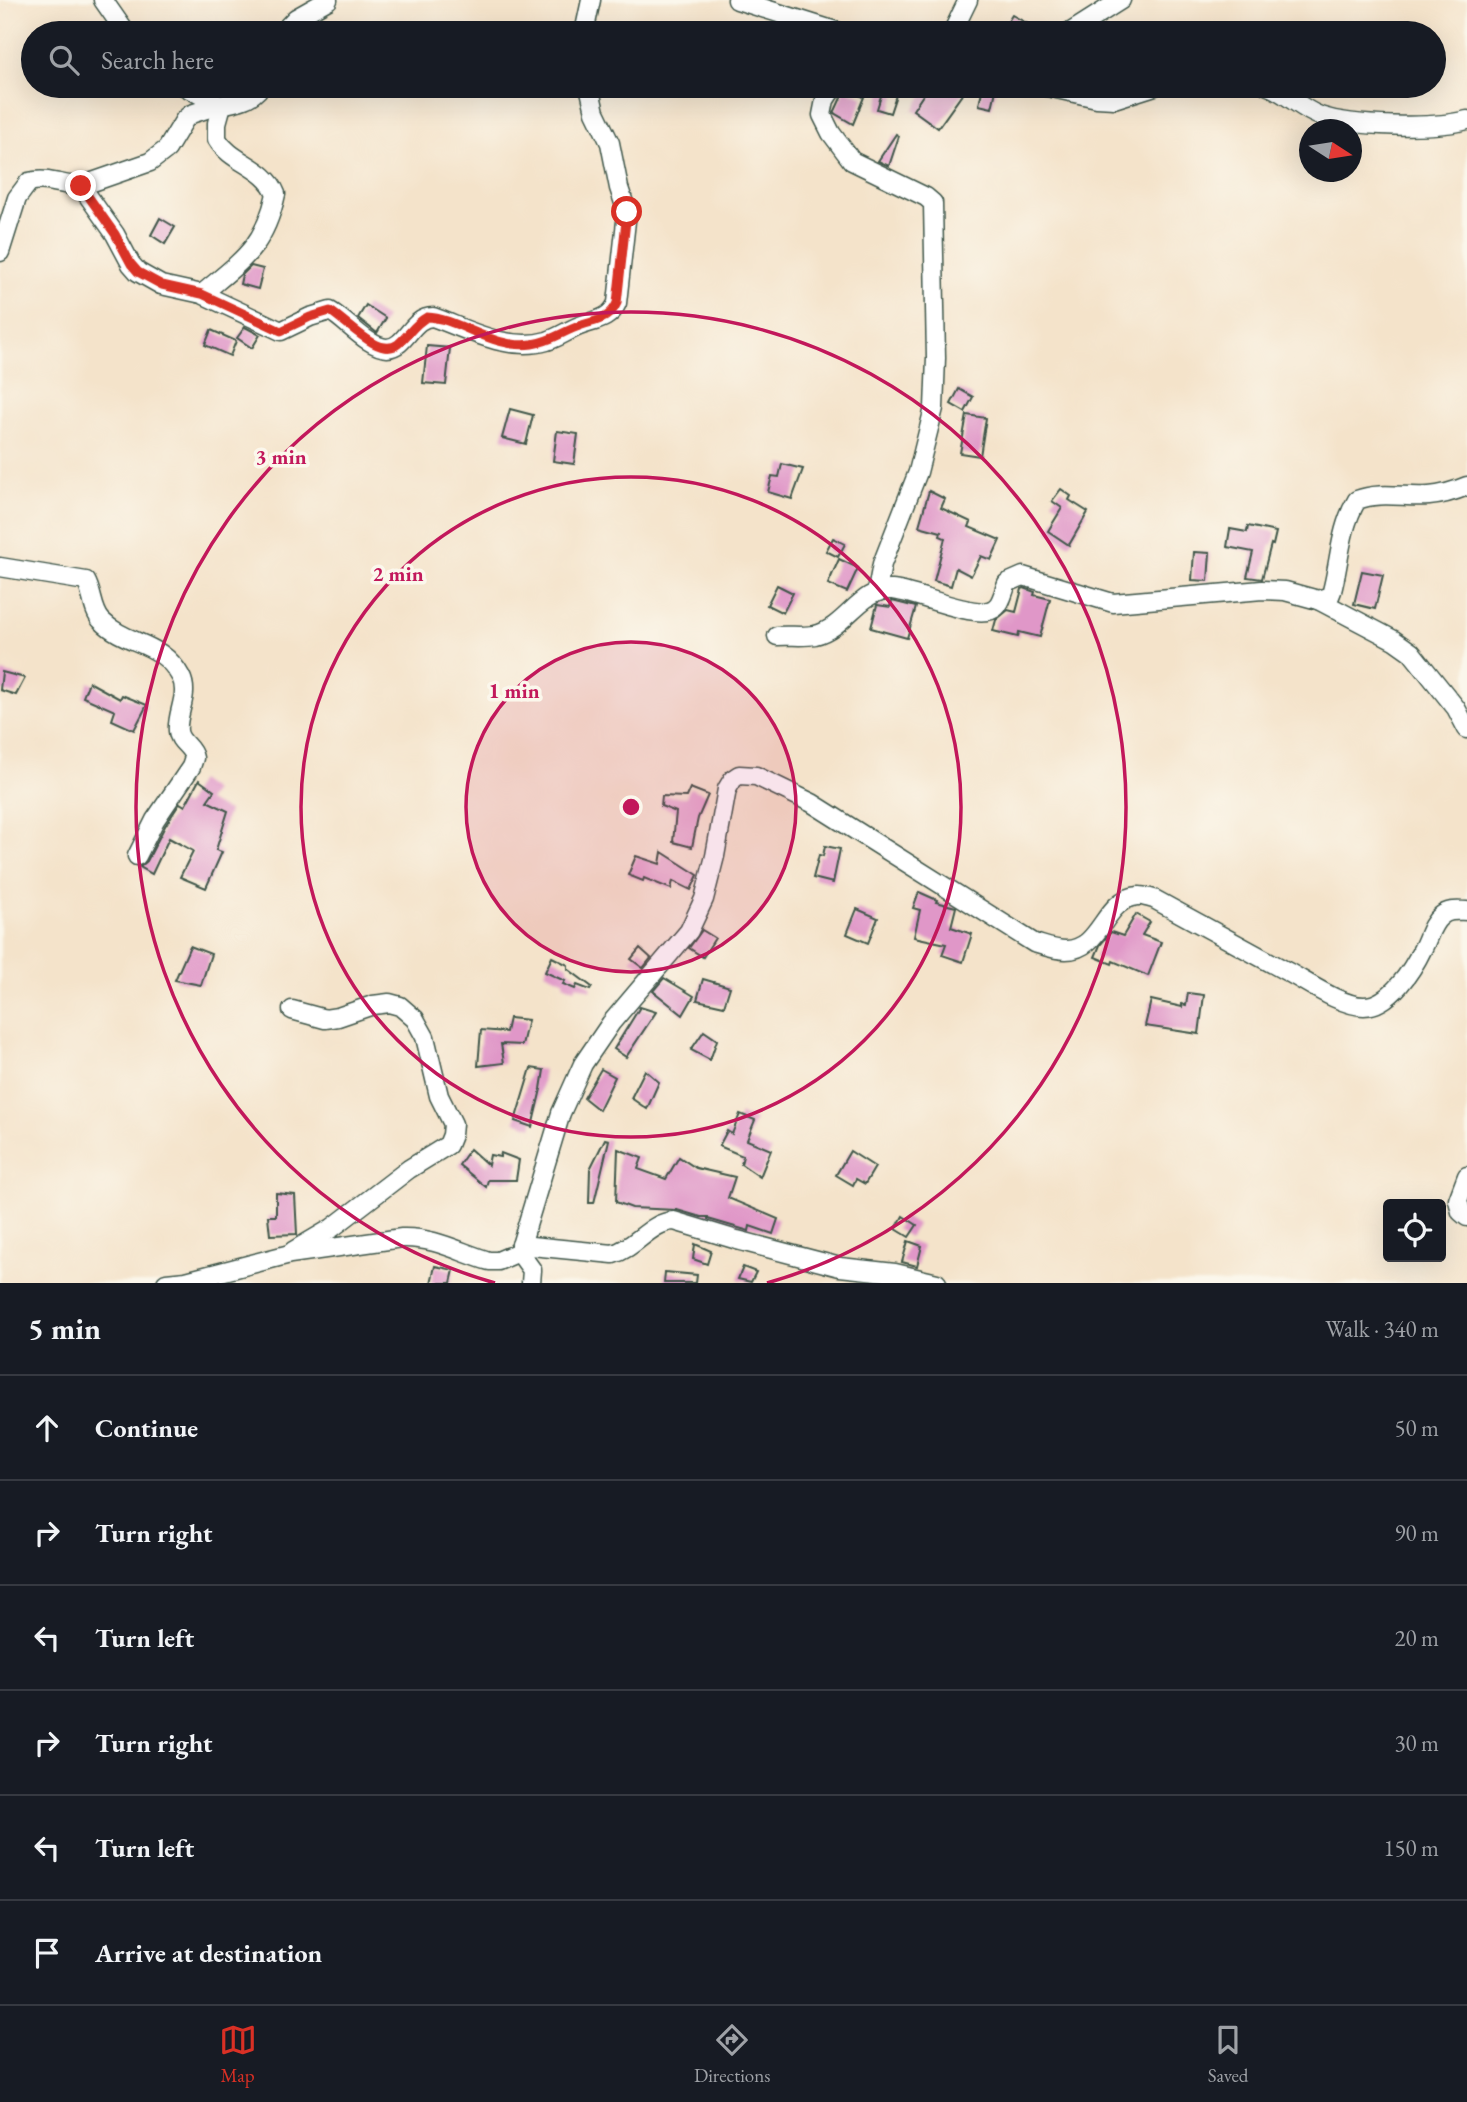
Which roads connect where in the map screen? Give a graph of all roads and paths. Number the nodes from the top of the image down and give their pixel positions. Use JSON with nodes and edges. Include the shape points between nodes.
{"nodes":[{"id":1,"x":103,"y":0,"type":"edge"},
{"id":2,"x":327,"y":0,"type":"edge"},
{"id":3,"x":591,"y":0,"type":"edge"},
{"id":4,"x":737,"y":0,"type":"edge"},
{"id":5,"x":968,"y":0,"type":"edge"},
{"id":6,"x":1121,"y":0,"type":"edge"},
{"id":7,"x":118,"y":21,"type":"edge"},
{"id":8,"x":293,"y":21,"type":"edge"},
{"id":9,"x":587,"y":21,"type":"edge"},
{"id":10,"x":804,"y":21,"type":"edge"},
{"id":11,"x":958,"y":21,"type":"edge"},
{"id":12,"x":1088,"y":21,"type":"edge"},
{"id":13,"x":207,"y":98,"type":"edge"},
{"id":14,"x":249,"y":98,"type":"edge"},
{"id":15,"x":592,"y":98,"type":"edge"},
{"id":16,"x":826,"y":98,"type":"edge"},
{"id":17,"x":1093,"y":98,"type":"edge"},
{"id":18,"x":1117,"y":98,"type":"edge"},
{"id":19,"x":1288,"y":98,"type":"edge"},
{"id":20,"x":221,"y":105,"type":"junction"},
{"id":21,"x":1467,"y":120,"type":"edge"},
{"id":22,"x":81,"y":186,"type":"junction"},
{"id":23,"x":0,"y":252,"type":"edge"},
{"id":24,"x":202,"y":294,"type":"junction"},
{"id":25,"x":1467,"y":486,"type":"edge"},
{"id":26,"x":0,"y":567,"type":"edge"},
{"id":27,"x":877,"y":591,"type":"junction"},
{"id":28,"x":1318,"y":600,"type":"junction"},
{"id":29,"x":777,"y":636,"type":"dead end"},
{"id":30,"x":1467,"y":729,"type":"edge"},
{"id":31,"x":137,"y":856,"type":"dead end"},
{"id":32,"x":1467,"y":911,"type":"edge"},
{"id":33,"x":292,"y":1010,"type":"dead end"},
{"id":34,"x":1467,"y":1176,"type":"edge"},
{"id":35,"x":1467,"y":1217,"type":"edge"},
{"id":36,"x":520,"y":1249,"type":"junction"},
{"id":37,"x":286,"y":1255,"type":"junction"},
{"id":38,"x":166,"y":1283,"type":"edge"},
{"id":39,"x":531,"y":1283,"type":"edge"},
{"id":40,"x":937,"y":1283,"type":"edge"}],
"edges":[{"from":1,"to":7,"type":"street"},
{"from":2,"to":8,"type":"street"},
{"from":3,"to":9,"type":"street"},
{"from":4,"to":10,"type":"street"},
{"from":5,"to":11,"type":"street"},
{"from":6,"to":12,"type":"street"},
{"from":13,"to":20,"type":"street"},
{"from":14,"to":20,"type":"street"},
{"from":15,"to":24,"type":"street","via":[[610,143],[627,212],[617,303],[607,316],[560,337],[528,345],[489,338],[427,317],[398,344],[383,348],[330,311],[281,331]]},
{"from":16,"to":27,"type":"street","via":[[822,114],[852,160],[933,203],[934,408],[918,472],[882,564]]},
{"from":17,"to":18,"type":"street"},
{"from":19,"to":21,"type":"street","via":[[1333,118],[1428,127]]},
{"from":20,"to":22,"type":"street","via":[[191,114],[167,149],[150,162]]},
{"from":20,"to":24,"type":"street","via":[[216,123],[221,146],[267,178],[276,194],[264,232],[251,253]]},
{"from":22,"to":23,"type":"street","via":[[29,181],[17,198]]},
{"from":22,"to":24,"type":"street","via":[[138,272],[162,285]]},
{"from":25,"to":28,"type":"street","via":[[1429,496],[1357,499],[1345,527],[1331,596]]},
{"from":26,"to":31,"type":"street","via":[[86,581],[100,620],[155,648],[181,678],[185,690],[178,730],[194,758]]},
{"from":27,"to":28,"type":"street","via":[[893,590],[983,613],[998,606],[1007,583],[1023,576],[1113,603],[1262,590]]},
{"from":27,"to":29,"type":"street","via":[[842,621],[816,635]]},
{"from":28,"to":30,"type":"street","via":[[1411,652]]},
{"from":32,"to":36,"type":"street","via":[[1440,916],[1395,991],[1378,1004],[1363,1006],[1341,1000],[1154,898],[1138,895],[1111,911],[1089,943],[1075,950],[1055,949],[1034,943],[812,803],[756,776],[739,775],[727,789],[704,899],[689,931],[611,1023],[583,1064],[561,1113]]},
{"from":33,"to":37,"type":"street","via":[[325,1019],[373,1005],[400,1006],[415,1019],[425,1037],[439,1096],[453,1124],[447,1144]]},
{"from":34,"to":35,"type":"street","via":[[1458,1200]]},
{"from":36,"to":37,"type":"street","via":[[510,1258],[489,1261],[420,1238]]},
{"from":36,"to":39,"type":"street","via":[[532,1270]]},
{"from":36,"to":40,"type":"street","via":[[613,1254],[664,1222],[674,1221],[840,1267]]},
{"from":37,"to":38,"type":"street"}]}
